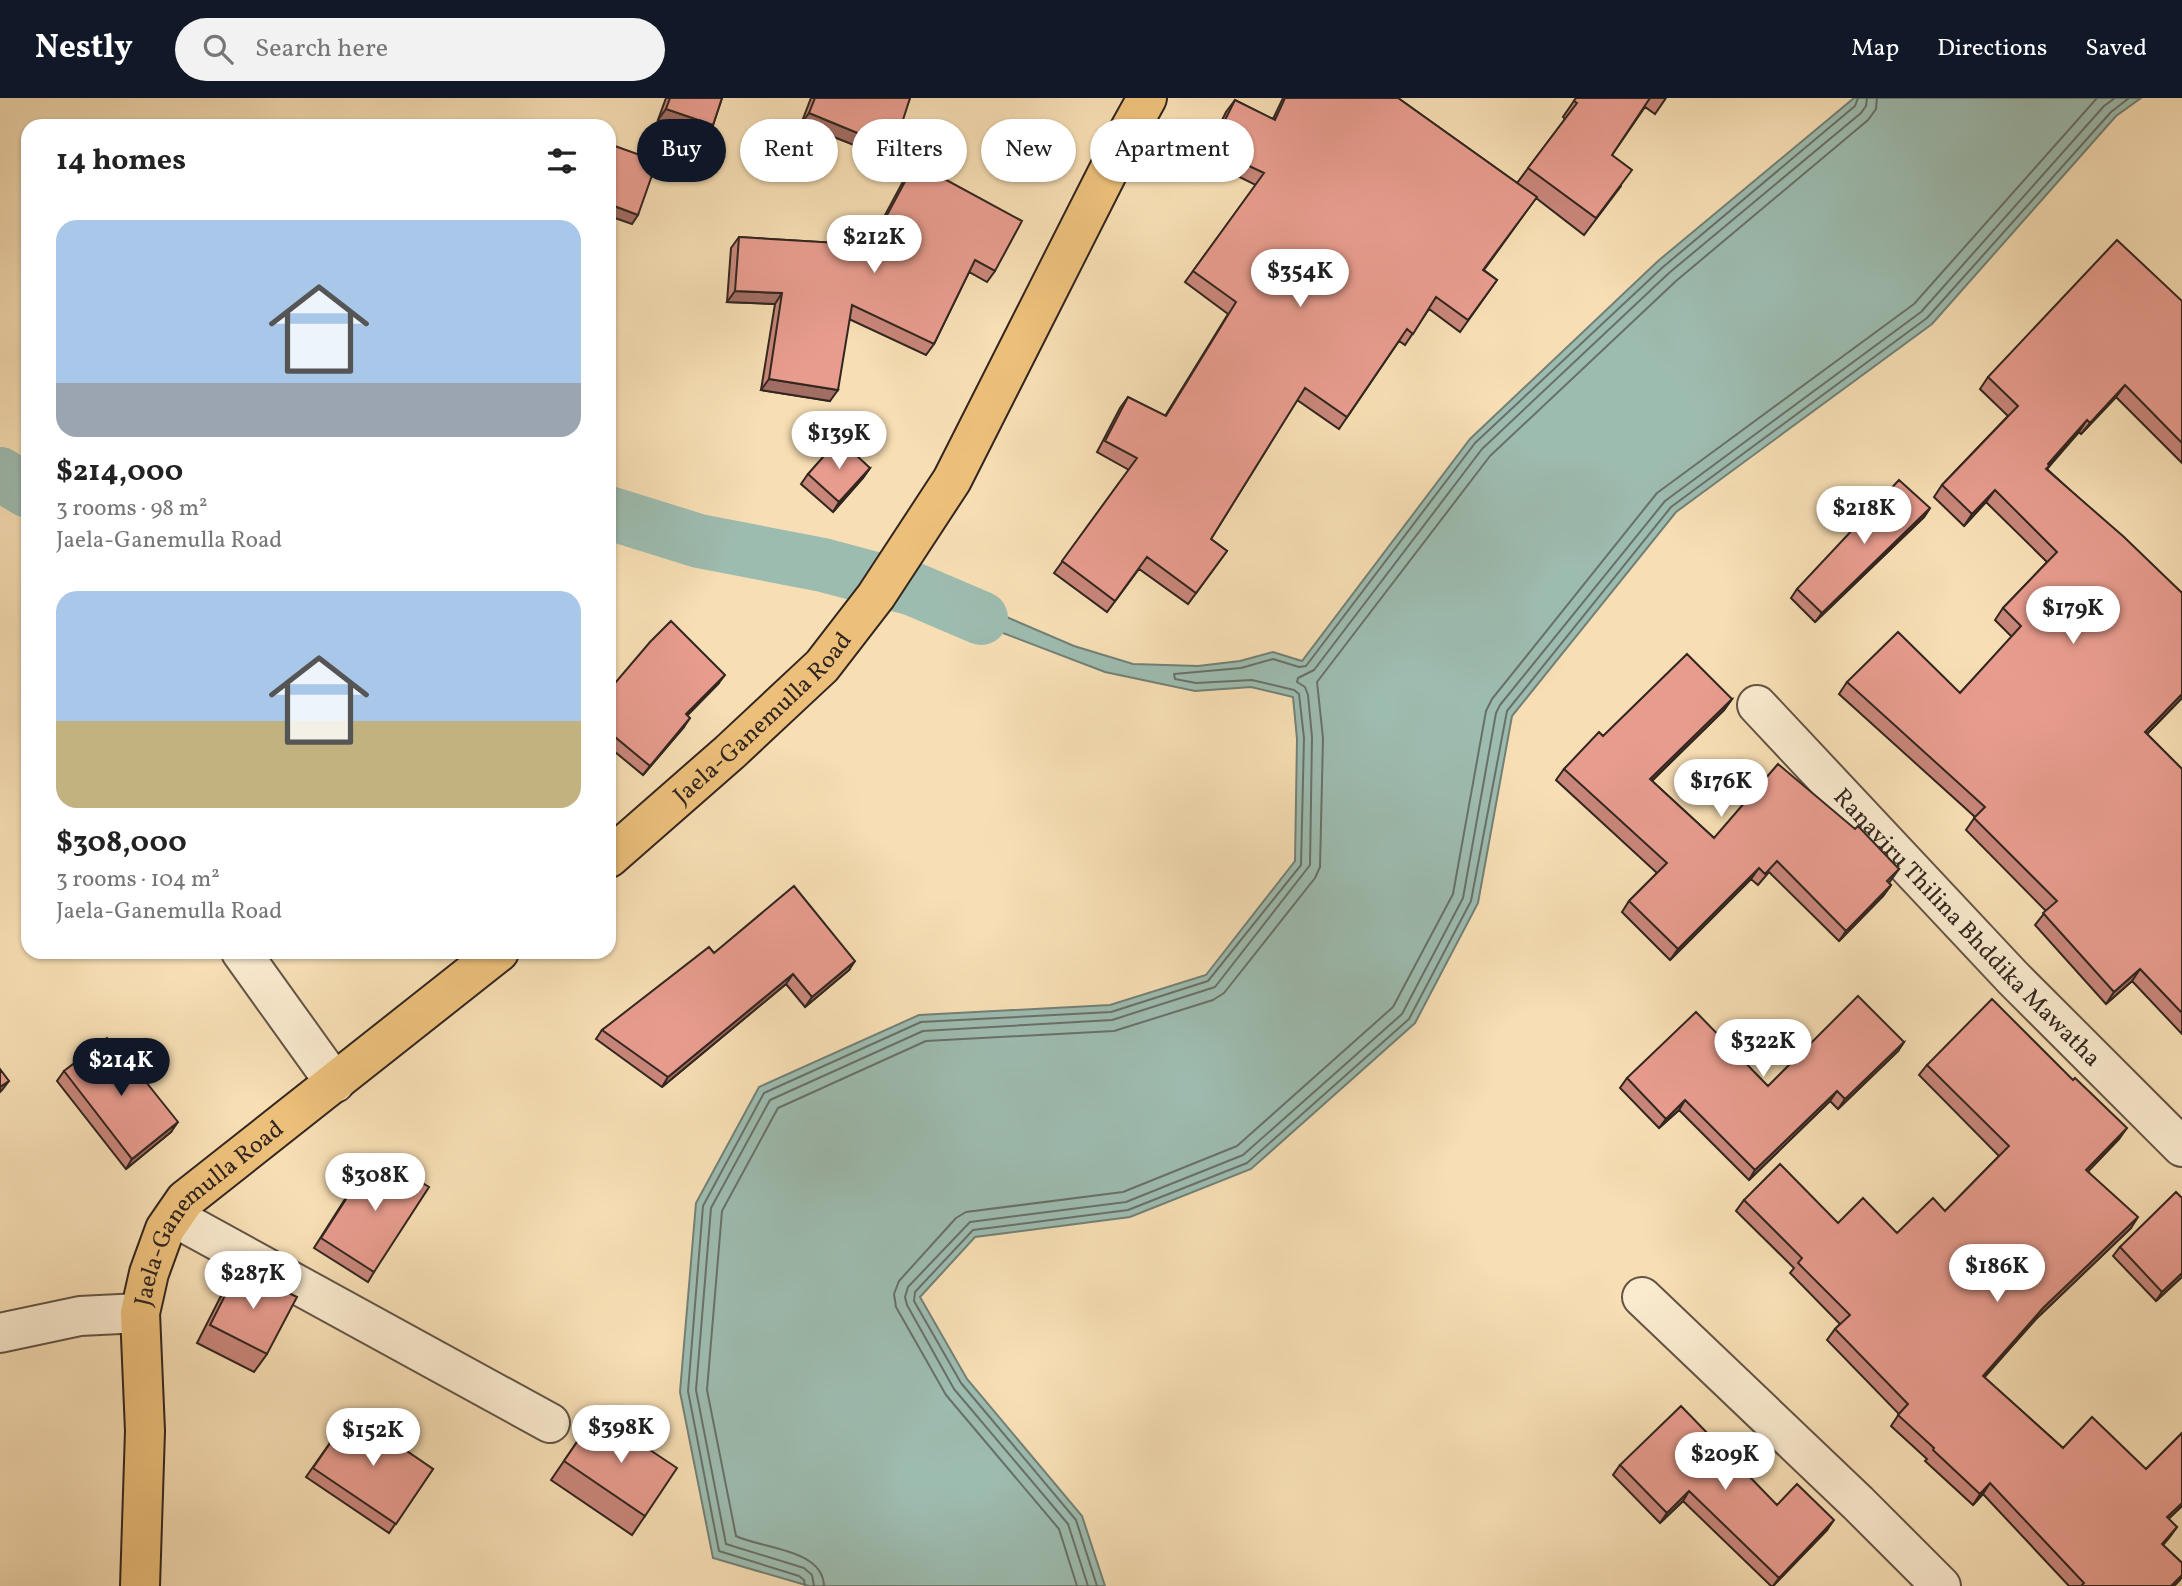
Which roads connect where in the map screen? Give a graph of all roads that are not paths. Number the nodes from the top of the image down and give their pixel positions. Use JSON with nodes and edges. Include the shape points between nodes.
{"nodes":[{"id":1,"x":1147,"y":98,"type":"edge"},
{"id":2,"x":1757,"y":705,"type":"dead end"},
{"id":3,"x":616,"y":844,"type":"edge"},
{"id":4,"x":246,"y":959,"type":"edge"},
{"id":5,"x":490,"y":959,"type":"edge"},
{"id":6,"x":335,"y":1083,"type":"junction"},
{"id":7,"x":2182,"y":1147,"type":"edge"},
{"id":8,"x":174,"y":1217,"type":"junction"},
{"id":9,"x":1642,"y":1297,"type":"dead end"},
{"id":10,"x":140,"y":1313,"type":"junction"},
{"id":11,"x":0,"y":1333,"type":"edge"},
{"id":12,"x":550,"y":1423,"type":"dead end"},
{"id":13,"x":140,"y":1586,"type":"edge"},
{"id":14,"x":1941,"y":1586,"type":"edge"}],
"edges":[{"from":1,"to":3,"type":"main road","name":"Jaela-Ganemulla Road","via":[[952,480],[876,596],[822,666],[730,752]]},
{"from":2,"to":7,"type":"street","name":"Ranaviru Thilina Bhddika Mawatha","via":[[2013,978]]},
{"from":4,"to":6,"type":"street"},
{"from":5,"to":6,"type":"main road","name":"Jaela-Ganemulla Road"},
{"from":6,"to":8,"type":"main road","name":"Jaela-Ganemulla Road","via":[[185,1200]]},
{"from":8,"to":10,"type":"main road","name":"Jaela-Ganemulla Road","via":[[149,1273]]},
{"from":8,"to":12,"type":"street"},
{"from":9,"to":14,"type":"street"},
{"from":10,"to":11,"type":"street","via":[[80,1316]]},
{"from":10,"to":13,"type":"main road","name":"Jaela-Ganemulla Road","via":[[145,1431]]}]}
